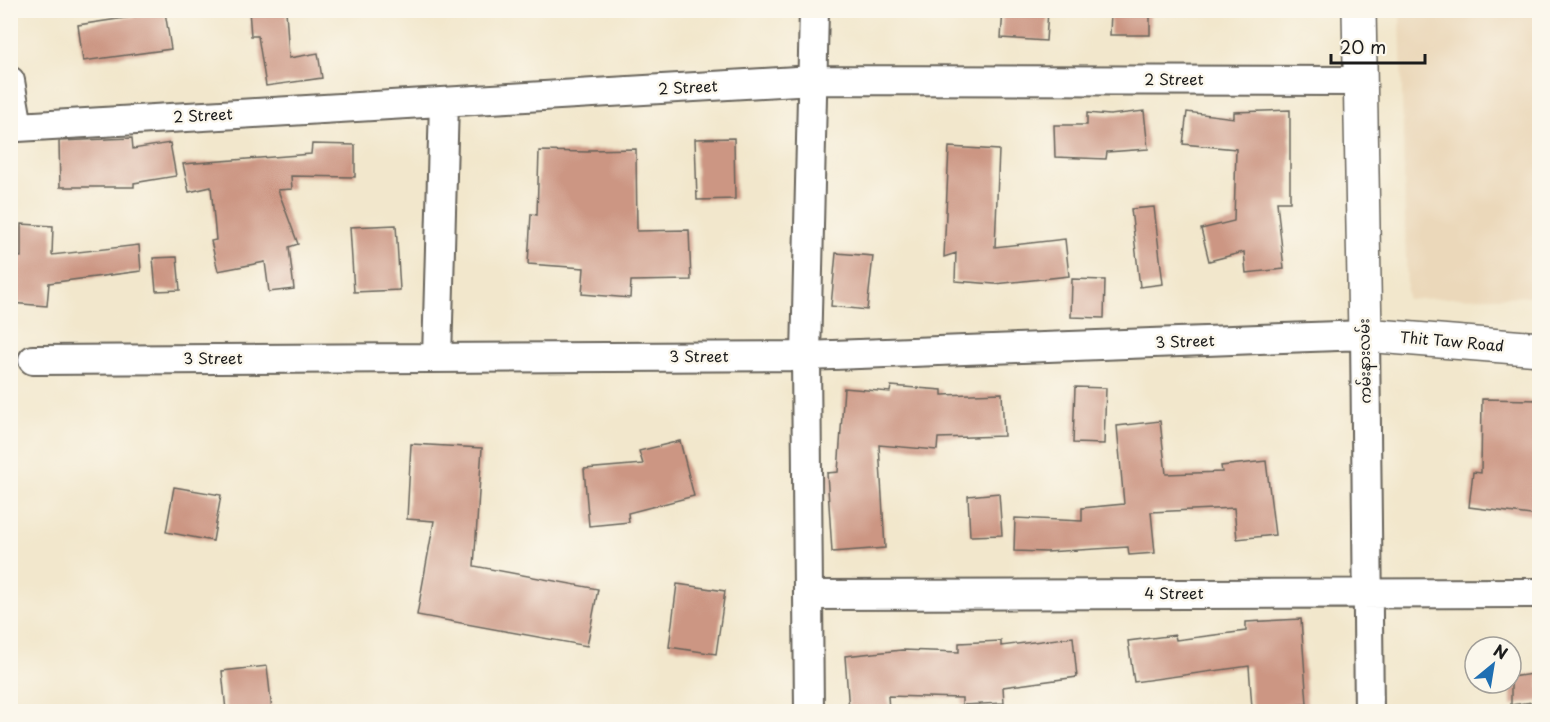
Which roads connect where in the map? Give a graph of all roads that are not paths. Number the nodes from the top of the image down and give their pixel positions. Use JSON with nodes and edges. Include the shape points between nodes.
{"nodes":[{"id":1,"x":814,"y":10,"type":"edge"},
{"id":2,"x":1359,"y":10,"type":"edge"},
{"id":3,"x":813,"y":80,"type":"junction"},
{"id":4,"x":10,"y":81,"type":"edge"},
{"id":5,"x":1360,"y":81,"type":"junction"},
{"id":6,"x":444,"y":102,"type":"junction"},
{"id":7,"x":1365,"y":335,"type":"junction"},
{"id":8,"x":1539,"y":349,"type":"edge"},
{"id":9,"x":806,"y":356,"type":"junction"},
{"id":10,"x":437,"y":358,"type":"junction"},
{"id":11,"x":33,"y":360,"type":"dead end"},
{"id":12,"x":1368,"y":593,"type":"junction"},
{"id":13,"x":1539,"y":593,"type":"edge"},
{"id":14,"x":808,"y":595,"type":"junction"},
{"id":15,"x":809,"y":711,"type":"edge"},
{"id":16,"x":1369,"y":711,"type":"edge"}],
"edges":[{"from":1,"to":3,"type":"street"},
{"from":2,"to":5,"type":"street","name":"ကမ်းနားလမ်း"},
{"from":3,"to":5,"type":"street","name":"2 Street"},
{"from":3,"to":6,"type":"street","name":"2 Street"},
{"from":3,"to":9,"type":"street"},
{"from":4,"to":6,"type":"street","name":"2 Street","via":[[18,127]]},
{"from":5,"to":7,"type":"street","name":"ကမ်းနားလမ်း"},
{"from":6,"to":10,"type":"street"},
{"from":7,"to":8,"type":"street","name":"Thit Taw Road"},
{"from":7,"to":9,"type":"street","name":"3 Street"},
{"from":7,"to":12,"type":"street","name":"ကမ်းနားလမ်း"},
{"from":9,"to":10,"type":"street","name":"3 Street"},
{"from":9,"to":14,"type":"street"},
{"from":10,"to":11,"type":"street","name":"3 Street"},
{"from":12,"to":13,"type":"street","name":"4 Street"},
{"from":12,"to":14,"type":"street","name":"4 Street"},
{"from":12,"to":16,"type":"street","name":"ကမ်းနားလမ်း"},
{"from":14,"to":15,"type":"street"}]}
